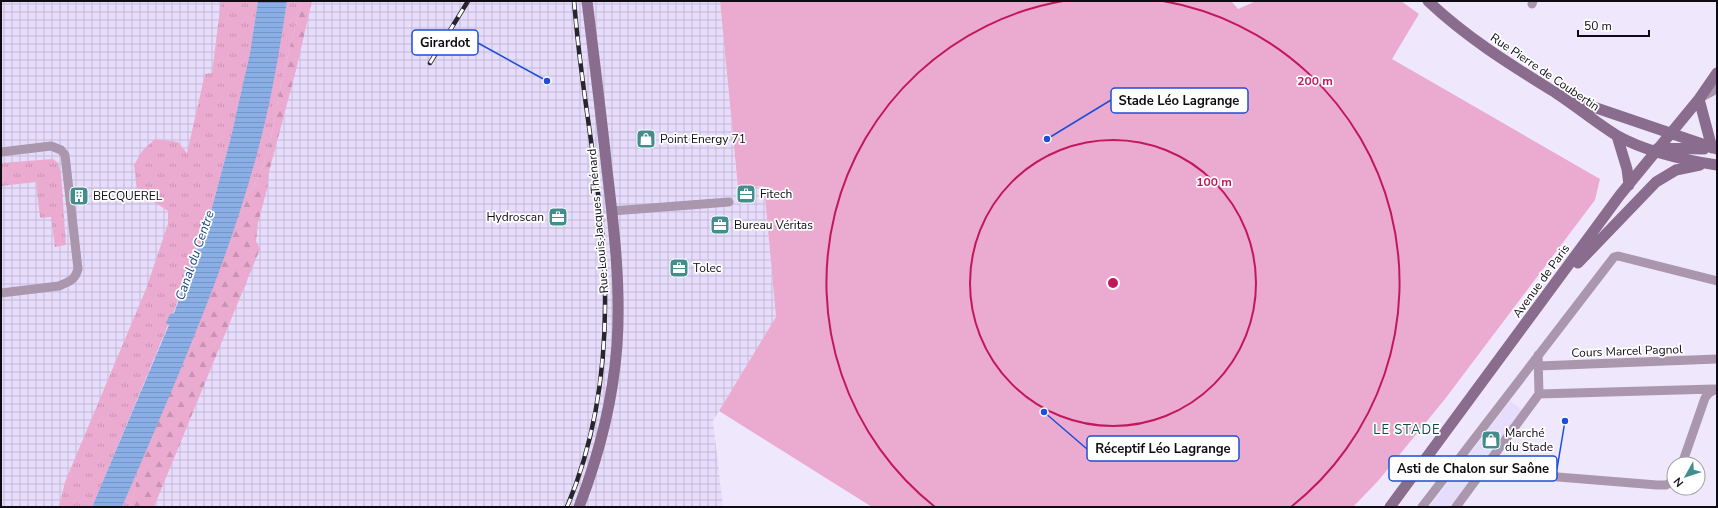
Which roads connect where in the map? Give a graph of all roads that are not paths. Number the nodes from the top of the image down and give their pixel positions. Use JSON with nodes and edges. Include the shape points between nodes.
{"nodes":[{"id":1,"x":587,"y":1,"type":"edge"},
{"id":2,"x":1428,"y":1,"type":"edge"},
{"id":3,"x":1717,"y":73,"type":"edge"},
{"id":4,"x":1717,"y":90,"type":"edge"},
{"id":5,"x":1557,"y":94,"type":"junction"},
{"id":6,"x":1699,"y":99,"type":"junction"},
{"id":7,"x":1671,"y":133,"type":"junction"},
{"id":8,"x":1617,"y":136,"type":"junction"},
{"id":9,"x":1659,"y":147,"type":"junction"},
{"id":10,"x":1716,"y":149,"type":"edge"},
{"id":11,"x":1,"y":152,"type":"edge"},
{"id":12,"x":1712,"y":165,"type":"edge"},
{"id":13,"x":1628,"y":185,"type":"junction"},
{"id":14,"x":728,"y":202,"type":"dead end"},
{"id":15,"x":612,"y":211,"type":"junction"},
{"id":16,"x":1717,"y":281,"type":"edge"},
{"id":17,"x":1550,"y":292,"type":"junction"},
{"id":18,"x":1,"y":293,"type":"edge"},
{"id":19,"x":1538,"y":355,"type":"junction"},
{"id":20,"x":1717,"y":359,"type":"edge"},
{"id":21,"x":1538,"y":366,"type":"junction"},
{"id":22,"x":1715,"y":389,"type":"edge"},
{"id":23,"x":1539,"y":394,"type":"junction"},
{"id":24,"x":1685,"y":456,"type":"edge"},
{"id":25,"x":1490,"y":464,"type":"junction"},
{"id":26,"x":1666,"y":485,"type":"edge"},
{"id":27,"x":579,"y":507,"type":"edge"},
{"id":28,"x":1390,"y":507,"type":"edge"},
{"id":29,"x":1422,"y":507,"type":"edge"},
{"id":30,"x":1456,"y":507,"type":"edge"}],
"edges":[{"from":1,"to":15,"type":"main road","name":"Rue Louis Jacques Thénard"},
{"from":2,"to":5,"type":"main road","name":"Rue Pierre de Coubertin","via":[[1488,50]]},
{"from":3,"to":6,"type":"main road","name":"Avenue de Paris"},
{"from":4,"to":6,"type":"street"},
{"from":5,"to":7,"type":"main road"},
{"from":5,"to":8,"type":"main road","name":"Rue Pierre de Coubertin"},
{"from":6,"to":7,"type":"main road","name":"Avenue de Paris"},
{"from":6,"to":10,"type":"main road"},
{"from":7,"to":9,"type":"main road","name":"Avenue de Paris"},
{"from":7,"to":10,"type":"main road"},
{"from":8,"to":9,"type":"main road","name":"Rue Pierre de Coubertin"},
{"from":8,"to":13,"type":"main road","via":[[1627,169]]},
{"from":9,"to":10,"type":"main road"},
{"from":9,"to":12,"type":"main road"},
{"from":9,"to":13,"type":"main road","name":"Avenue de Paris"},
{"from":11,"to":18,"type":"street","via":[[51,146],[61,150],[65,155],[78,269],[73,280],[63,284]]},
{"from":12,"to":17,"type":"main road","via":[[1676,170],[1656,182]]},
{"from":13,"to":17,"type":"main road","name":"Avenue de Paris"},
{"from":14,"to":15,"type":"street"},
{"from":15,"to":27,"type":"main road","name":"Rue Louis Jacques Thénard","via":[[618,279],[617,345],[605,419],[593,470]]},
{"from":16,"to":19,"type":"street","via":[[1614,257]]},
{"from":17,"to":28,"type":"main road","name":"Avenue de Paris"},
{"from":19,"to":21,"type":"street"},
{"from":19,"to":29,"type":"street"},
{"from":20,"to":21,"type":"street","name":"Cours Marcel Pagnol"},
{"from":21,"to":23,"type":"street"},
{"from":22,"to":23,"type":"street"},
{"from":22,"to":24,"type":"street","via":[[1709,393],[1703,404]]},
{"from":23,"to":25,"type":"street"},
{"from":25,"to":26,"type":"street","via":[[1507,473]]},
{"from":25,"to":30,"type":"street"}]}
